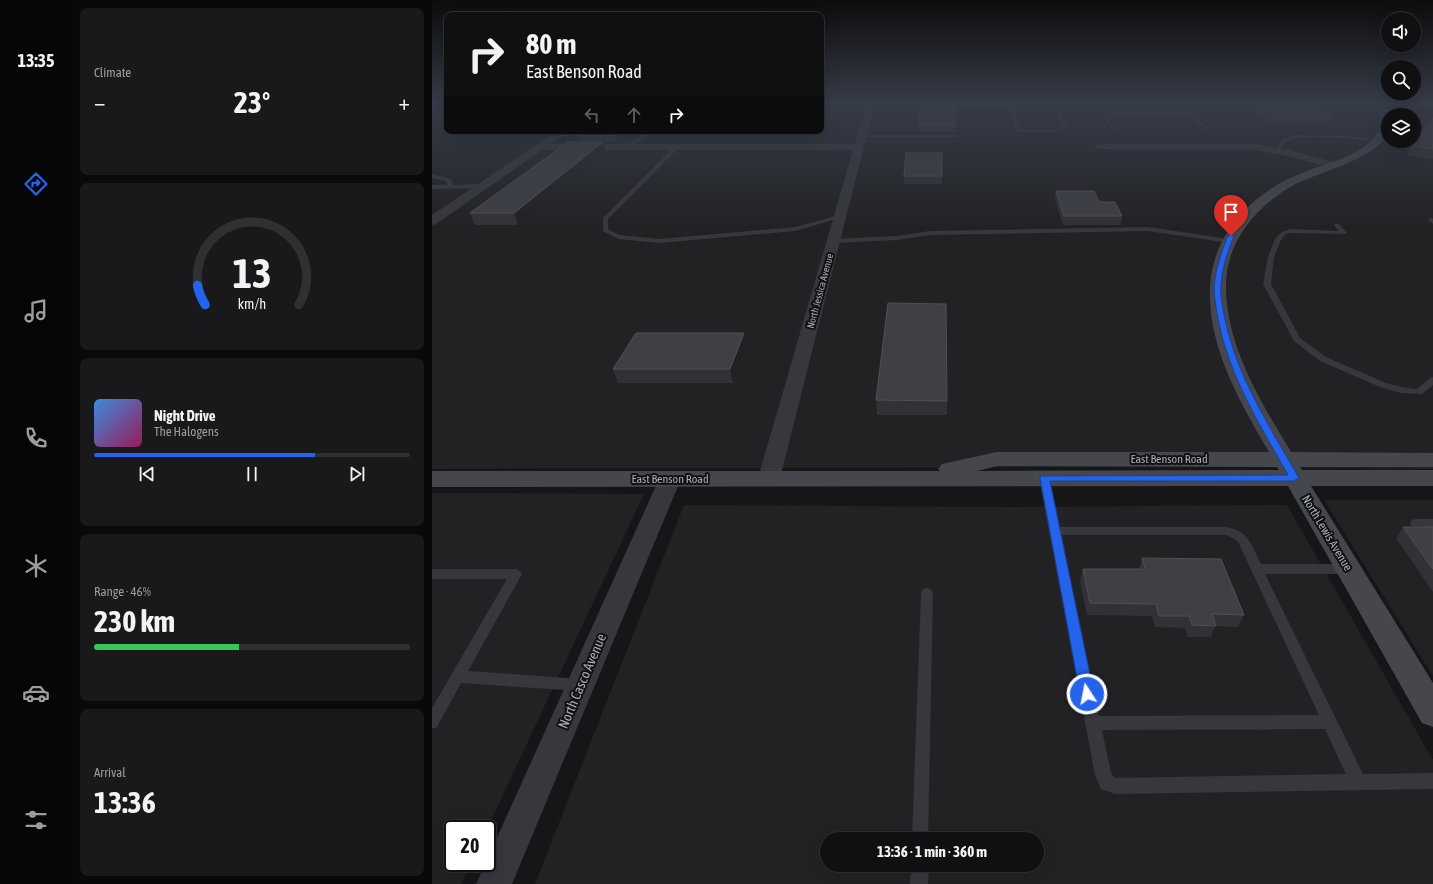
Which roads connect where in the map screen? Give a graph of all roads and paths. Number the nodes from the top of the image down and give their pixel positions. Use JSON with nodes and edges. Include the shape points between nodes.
{"nodes":[{"id":1,"x":544,"y":144,"type":"edge"},
{"id":2,"x":630,"y":144,"type":"edge"},
{"id":3,"x":778,"y":144,"type":"edge"},
{"id":4,"x":860,"y":144,"type":"edge"},
{"id":5,"x":1282,"y":144,"type":"edge"},
{"id":6,"x":1371,"y":144,"type":"edge"},
{"id":7,"x":540,"y":147,"type":"junction"},
{"id":8,"x":625,"y":147,"type":"junction"},
{"id":9,"x":677,"y":147,"type":"junction"},
{"id":10,"x":1099,"y":147,"type":"dead end"},
{"id":11,"x":1277,"y":150,"type":"junction"},
{"id":12,"x":1333,"y":165,"type":"junction"},
{"id":13,"x":432,"y":176,"type":"edge"},
{"id":14,"x":450,"y":186,"type":"junction"},
{"id":15,"x":483,"y":186,"type":"junction"},
{"id":16,"x":432,"y":187,"type":"edge"},
{"id":17,"x":840,"y":218,"type":"junction"},
{"id":18,"x":432,"y":221,"type":"edge"},
{"id":19,"x":1337,"y":226,"type":"dead end"},
{"id":20,"x":834,"y":241,"type":"junction"},
{"id":21,"x":1229,"y":241,"type":"junction"},
{"id":22,"x":1433,"y":380,"type":"edge"},
{"id":23,"x":1433,"y":460,"type":"edge"},
{"id":24,"x":1289,"y":469,"type":"junction"},
{"id":25,"x":769,"y":478,"type":"junction"},
{"id":26,"x":907,"y":478,"type":"junction"},
{"id":27,"x":1044,"y":478,"type":"junction"},
{"id":28,"x":1433,"y":478,"type":"edge"},
{"id":29,"x":432,"y":479,"type":"edge"},
{"id":30,"x":670,"y":479,"type":"junction"},
{"id":31,"x":1416,"y":523,"type":"dead end"},
{"id":32,"x":1433,"y":523,"type":"edge"},
{"id":33,"x":1055,"y":531,"type":"junction"},
{"id":34,"x":1348,"y":569,"type":"junction"},
{"id":35,"x":1257,"y":570,"type":"junction"},
{"id":36,"x":432,"y":574,"type":"edge"},
{"id":37,"x":927,"y":593,"type":"dead end"},
{"id":38,"x":457,"y":676,"type":"junction"},
{"id":39,"x":580,"y":685,"type":"junction"},
{"id":40,"x":1429,"y":698,"type":"edge"},
{"id":41,"x":432,"y":722,"type":"edge"},
{"id":42,"x":1330,"y":722,"type":"junction"},
{"id":43,"x":1093,"y":723,"type":"junction"},
{"id":44,"x":1433,"y":781,"type":"edge"},
{"id":45,"x":1358,"y":782,"type":"junction"},
{"id":46,"x":920,"y":832,"type":"edge"},
{"id":47,"x":920,"y":872,"type":"edge"},
{"id":48,"x":494,"y":884,"type":"edge"},
{"id":49,"x":919,"y":884,"type":"edge"}],
"edges":[{"from":1,"to":7,"type":"street"},
{"from":2,"to":8,"type":"lane"},
{"from":3,"to":9,"type":"street"},
{"from":4,"to":17,"type":"street","name":"North Jessica Avenue"},
{"from":5,"to":11,"type":"lane"},
{"from":6,"to":12,"type":"street","name":"North Lewis Avenue","via":[[1357,155]]},
{"from":7,"to":8,"type":"street"},
{"from":7,"to":15,"type":"street"},
{"from":8,"to":9,"type":"street"},
{"from":9,"to":17,"type":"lane","via":[[604,220],[605,230],[618,237],[659,241],[795,229]]},
{"from":10,"to":11,"type":"street","via":[[1233,146]]},
{"from":11,"to":12,"type":"street"},
{"from":12,"to":21,"type":"street","name":"North Lewis Avenue","via":[[1293,181],[1269,195],[1246,215]]},
{"from":13,"to":14,"type":"lane","via":[[449,180]]},
{"from":14,"to":15,"type":"lane"},
{"from":14,"to":16,"type":"lane"},
{"from":15,"to":18,"type":"street"},
{"from":17,"to":20,"type":"street","name":"North Jessica Avenue"},
{"from":19,"to":22,"type":"lane","via":[[1344,233],[1284,233],[1278,239],[1271,257],[1267,284],[1297,339],[1323,359],[1383,385],[1419,392]]},
{"from":20,"to":21,"type":"lane","via":[[897,238],[930,233],[1148,229]]},
{"from":20,"to":25,"type":"street","name":"North Jessica Avenue"},
{"from":21,"to":24,"type":"street","name":"North Lewis Avenue","via":[[1221,260],[1218,287],[1225,335],[1248,396]]},
{"from":23,"to":24,"type":"street","name":"East Benson Road"},
{"from":24,"to":26,"type":"street","name":"East Benson Road","via":[[997,459]]},
{"from":24,"to":27,"type":"street","name":"East Benson Road"},
{"from":24,"to":28,"type":"street","name":"East Benson Road"},
{"from":24,"to":34,"type":"street","name":"North Lewis Avenue"},
{"from":25,"to":26,"type":"street","name":"East Benson Road"},
{"from":25,"to":30,"type":"street","name":"East Benson Road"},
{"from":26,"to":27,"type":"street","name":"East Benson Road"},
{"from":27,"to":33,"type":"lane"},
{"from":29,"to":30,"type":"street","name":"East Benson Road"},
{"from":30,"to":39,"type":"street","name":"North Casco Avenue"},
{"from":31,"to":32,"type":"lane"},
{"from":33,"to":35,"type":"lane","via":[[1233,532],[1243,540]]},
{"from":33,"to":43,"type":"lane"},
{"from":34,"to":35,"type":"lane"},
{"from":34,"to":40,"type":"street","name":"North Lewis Avenue"},
{"from":35,"to":42,"type":"lane"},
{"from":36,"to":38,"type":"lane","via":[[516,574]]},
{"from":37,"to":46,"type":"lane"},
{"from":38,"to":39,"type":"lane"},
{"from":38,"to":41,"type":"lane"},
{"from":39,"to":48,"type":"street","name":"North Casco Avenue"},
{"from":42,"to":43,"type":"lane"},
{"from":42,"to":45,"type":"lane"},
{"from":43,"to":45,"type":"lane","via":[[1103,776],[1107,783],[1115,786]]},
{"from":44,"to":45,"type":"lane"},
{"from":47,"to":49,"type":"lane"}]}
